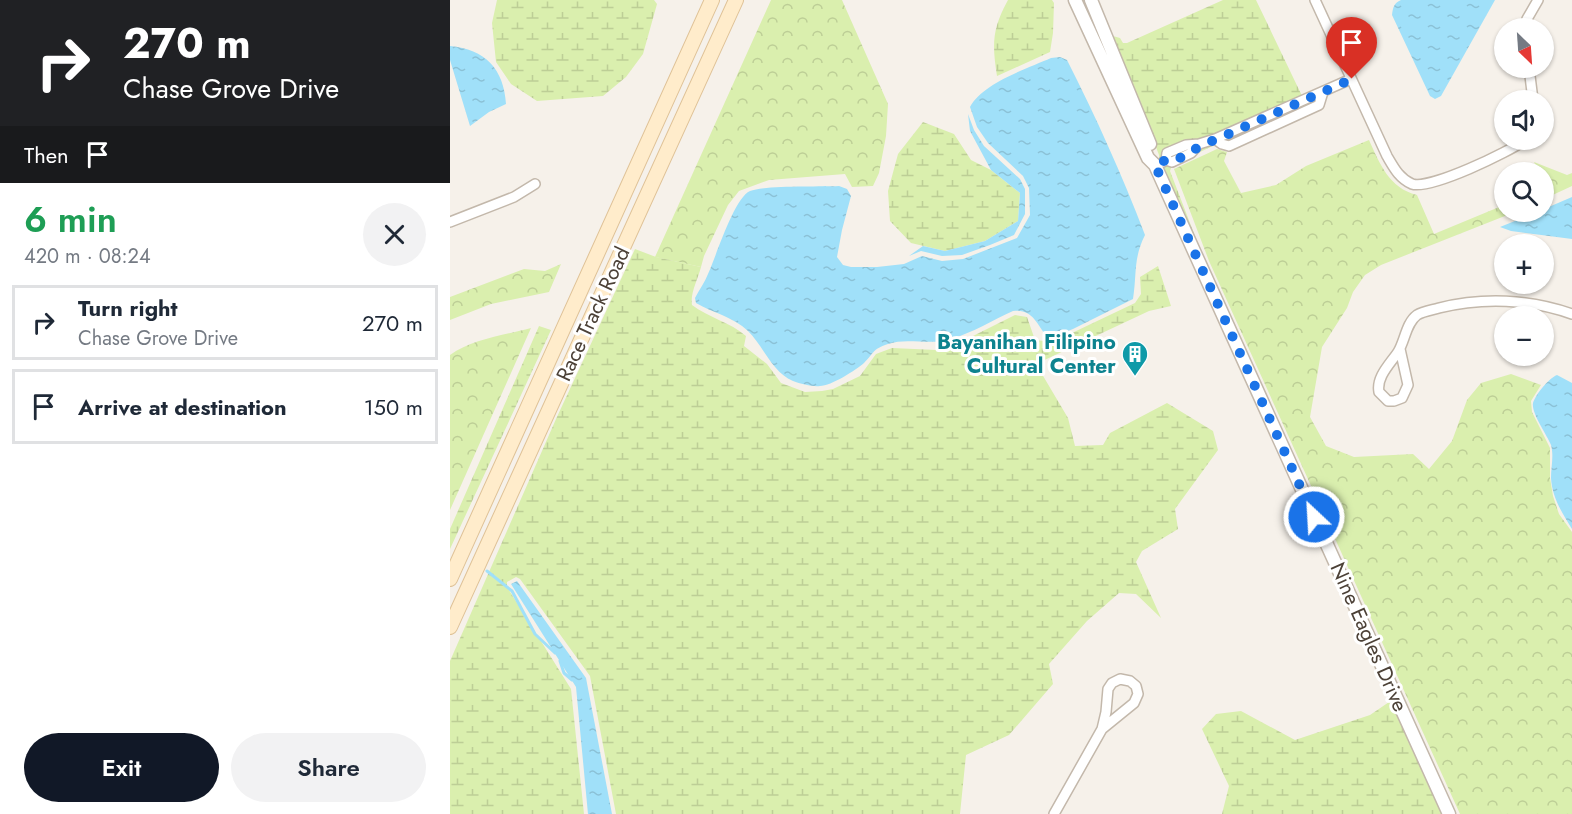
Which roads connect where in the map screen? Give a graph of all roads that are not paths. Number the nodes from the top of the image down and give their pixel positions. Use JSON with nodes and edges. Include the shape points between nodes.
{"nodes":[{"id":1,"x":712,"y":0,"type":"edge"},
{"id":2,"x":736,"y":0,"type":"edge"},
{"id":3,"x":1075,"y":0,"type":"edge"},
{"id":4,"x":1092,"y":0,"type":"edge"},
{"id":5,"x":1315,"y":0,"type":"edge"},
{"id":6,"x":1538,"y":0,"type":"edge"},
{"id":7,"x":1527,"y":18,"type":"edge"},
{"id":8,"x":1103,"y":26,"type":"junction"},
{"id":9,"x":1090,"y":31,"type":"junction"},
{"id":10,"x":1352,"y":79,"type":"junction"},
{"id":11,"x":1509,"y":150,"type":"edge"},
{"id":12,"x":1160,"y":163,"type":"junction"},
{"id":13,"x":535,"y":184,"type":"dead end"},
{"id":14,"x":450,"y":222,"type":"edge"},
{"id":15,"x":1572,"y":314,"type":"edge"},
{"id":16,"x":567,"y":320,"type":"junction"},
{"id":17,"x":587,"y":327,"type":"junction"},
{"id":18,"x":1400,"y":349,"type":"junction"},
{"id":19,"x":450,"y":579,"type":"edge"},
{"id":20,"x":450,"y":627,"type":"edge"},
{"id":21,"x":1102,"y":729,"type":"junction"},
{"id":22,"x":1053,"y":814,"type":"edge"},
{"id":23,"x":1449,"y":814,"type":"edge"}],
"edges":[{"from":1,"to":16,"type":"main road","name":"Race Track Road"},
{"from":2,"to":17,"type":"main road","name":"Race Track Road"},
{"from":3,"to":9,"type":"street","name":"Nine Eagles Drive"},
{"from":4,"to":8,"type":"street","name":"Nine Eagles Drive"},
{"from":5,"to":10,"type":"street"},
{"from":6,"to":7,"type":"street"},
{"from":8,"to":9,"type":"street"},
{"from":8,"to":12,"type":"street","name":"Nine Eagles Drive"},
{"from":9,"to":12,"type":"street","name":"Nine Eagles Drive","via":[[1148,158]]},
{"from":10,"to":11,"type":"street","via":[[1387,156],[1397,173],[1414,185],[1432,183]]},
{"from":10,"to":12,"type":"street","via":[[1323,92],[1319,105],[1229,146],[1215,140],[1186,145],[1167,153]]},
{"from":12,"to":23,"type":"street","name":"Nine Eagles Drive"},
{"from":13,"to":14,"type":"street","via":[[514,198]]},
{"from":15,"to":18,"type":"street","via":[[1552,307],[1498,300],[1445,306],[1416,315]]},
{"from":16,"to":17,"type":"main road"},
{"from":16,"to":19,"type":"main road","name":"Race Track Road"},
{"from":17,"to":20,"type":"main road","name":"Race Track Road"},
{"from":18,"to":18,"type":"street","via":[[1408,385],[1402,398],[1388,401],[1379,392],[1379,380]]},
{"from":21,"to":21,"type":"street","via":[[1134,702],[1138,694],[1130,681],[1120,679],[1108,689]]},
{"from":21,"to":22,"type":"street"}]}
